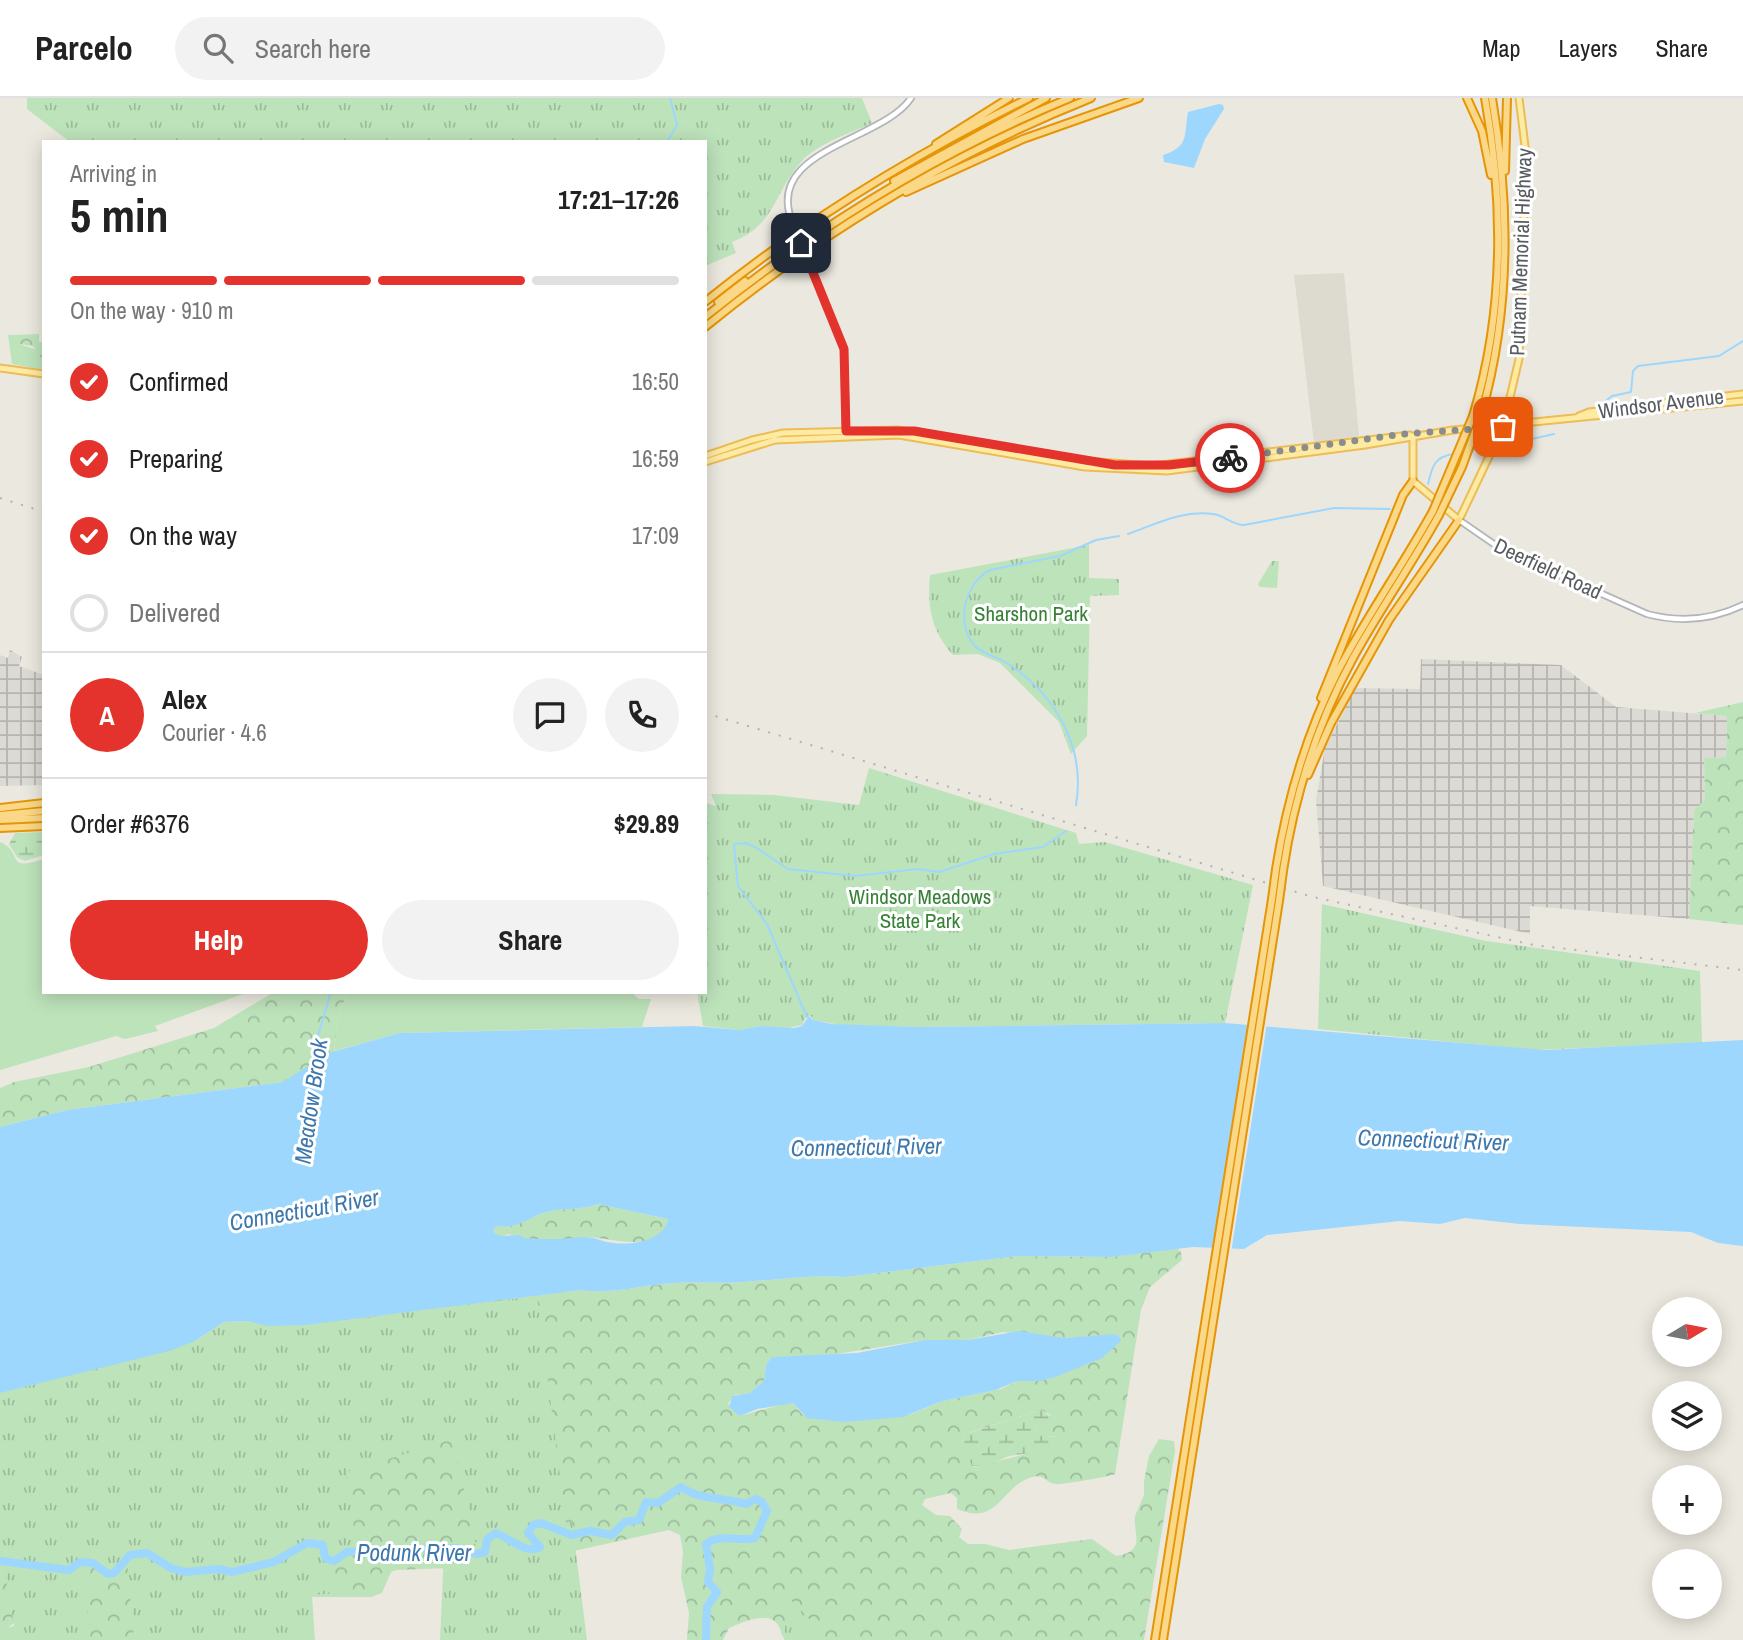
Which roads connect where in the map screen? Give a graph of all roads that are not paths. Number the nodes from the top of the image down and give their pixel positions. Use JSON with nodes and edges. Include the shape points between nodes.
{"nodes":[{"id":1,"x":911,"y":98,"type":"edge"},
{"id":2,"x":1009,"y":98,"type":"edge"},
{"id":3,"x":1029,"y":98,"type":"edge"},
{"id":4,"x":1046,"y":98,"type":"edge"},
{"id":5,"x":1070,"y":98,"type":"edge"},
{"id":6,"x":1091,"y":98,"type":"edge"},
{"id":7,"x":1139,"y":98,"type":"edge"},
{"id":8,"x":1467,"y":98,"type":"edge"},
{"id":9,"x":1485,"y":98,"type":"edge"},
{"id":10,"x":1492,"y":98,"type":"edge"},
{"id":11,"x":1507,"y":98,"type":"edge"},
{"id":12,"x":1519,"y":98,"type":"edge"},
{"id":13,"x":1493,"y":124,"type":"junction"},
{"id":14,"x":930,"y":151,"type":"junction"},
{"id":15,"x":885,"y":200,"type":"junction"},
{"id":16,"x":1502,"y":225,"type":"junction"},
{"id":17,"x":707,"y":301,"type":"edge"},
{"id":18,"x":707,"y":312,"type":"edge"},
{"id":19,"x":707,"y":313,"type":"edge"},
{"id":20,"x":707,"y":325,"type":"edge"},
{"id":21,"x":0,"y":368,"type":"edge"},
{"id":22,"x":42,"y":374,"type":"edge"},
{"id":23,"x":1743,"y":394,"type":"edge"},
{"id":24,"x":1715,"y":401,"type":"junction"},
{"id":25,"x":1743,"y":401,"type":"edge"},
{"id":26,"x":1503,"y":425,"type":"junction"},
{"id":27,"x":846,"y":434,"type":"junction"},
{"id":28,"x":1413,"y":436,"type":"junction"},
{"id":29,"x":728,"y":450,"type":"junction"},
{"id":30,"x":707,"y":455,"type":"edge"},
{"id":31,"x":707,"y":461,"type":"edge"},
{"id":32,"x":1413,"y":481,"type":"junction"},
{"id":33,"x":1436,"y":513,"type":"junction"},
{"id":34,"x":1459,"y":520,"type":"junction"},
{"id":35,"x":1743,"y":605,"type":"edge"},
{"id":36,"x":1310,"y":736,"type":"junction"},
{"id":37,"x":1298,"y":796,"type":"junction"},
{"id":38,"x":42,"y":803,"type":"edge"},
{"id":39,"x":0,"y":808,"type":"edge"},
{"id":40,"x":42,"y":811,"type":"edge"},
{"id":41,"x":0,"y":818,"type":"edge"},
{"id":42,"x":42,"y":818,"type":"edge"},
{"id":43,"x":42,"y":826,"type":"edge"},
{"id":44,"x":0,"y":828,"type":"edge"},
{"id":45,"x":1279,"y":870,"type":"junction"},
{"id":46,"x":1210,"y":1321,"type":"junction"},
{"id":47,"x":1155,"y":1640,"type":"edge"},
{"id":48,"x":1163,"y":1640,"type":"edge"}],
"edges":[{"from":1,"to":27,"type":"street","bridge":true,"via":[[890,119],[810,161],[792,185],[788,210],[844,349]]},
{"from":2,"to":14,"type":"highway","via":[[946,136]]},
{"from":3,"to":14,"type":"highway"},
{"from":4,"to":18,"type":"highway","via":[[861,201],[777,257]]},
{"from":5,"to":19,"type":"highway","via":[[983,138],[879,195]]},
{"from":6,"to":15,"type":"highway","via":[[994,140]]},
{"from":7,"to":15,"type":"highway","via":[[1016,142]]},
{"from":8,"to":16,"type":"highway","via":[[1481,127]]},
{"from":9,"to":13,"type":"highway"},
{"from":10,"to":13,"type":"highway"},
{"from":11,"to":16,"type":"highway"},
{"from":12,"to":26,"type":"main road","name":"Putnam Memorial Highway","via":[[1526,154],[1522,328]]},
{"from":13,"to":16,"type":"highway"},
{"from":14,"to":17,"type":"highway","via":[[814,222]]},
{"from":15,"to":20,"type":"highway","via":[[782,268]]},
{"from":16,"to":33,"type":"highway","bridge":true,"via":[[1493,327],[1477,415]]},
{"from":21,"to":22,"type":"main road"},
{"from":23,"to":24,"type":"main road","name":"Windsor Avenue"},
{"from":24,"to":25,"type":"main road","name":"Windsor Avenue"},
{"from":24,"to":26,"type":"main road","name":"Windsor Avenue"},
{"from":26,"to":28,"type":"main road","name":"Windsor Avenue"},
{"from":26,"to":34,"type":"main road","name":"Putnam Memorial Highway"},
{"from":27,"to":28,"type":"main road","name":"Windsor Avenue","via":[[940,438],[1129,466],[1189,464]]},
{"from":27,"to":29,"type":"main road","name":"Windsor Avenue","via":[[775,440]]},
{"from":28,"to":32,"type":"main road"},
{"from":29,"to":30,"type":"main road","name":"Windsor Avenue"},
{"from":29,"to":31,"type":"main road","name":"Windsor Avenue"},
{"from":32,"to":34,"type":"main road","name":"Deerfield Road"},
{"from":32,"to":36,"type":"highway","via":[[1403,495]]},
{"from":33,"to":36,"type":"highway","via":[[1346,657]]},
{"from":33,"to":37,"type":"highway","via":[[1346,671]]},
{"from":34,"to":35,"type":"street","name":"Deerfield Road","via":[[1506,552],[1647,614],[1697,619]]},
{"from":34,"to":37,"type":"highway","via":[[1389,620],[1331,723]]},
{"from":36,"to":45,"type":"highway","via":[[1291,796]]},
{"from":37,"to":45,"type":"highway"},
{"from":38,"to":39,"type":"highway"},
{"from":40,"to":41,"type":"highway"},
{"from":41,"to":42,"type":"highway"},
{"from":43,"to":44,"type":"highway"},
{"from":45,"to":46,"type":"highway","bridge":true},
{"from":46,"to":47,"type":"highway"},
{"from":46,"to":48,"type":"highway"}]}
